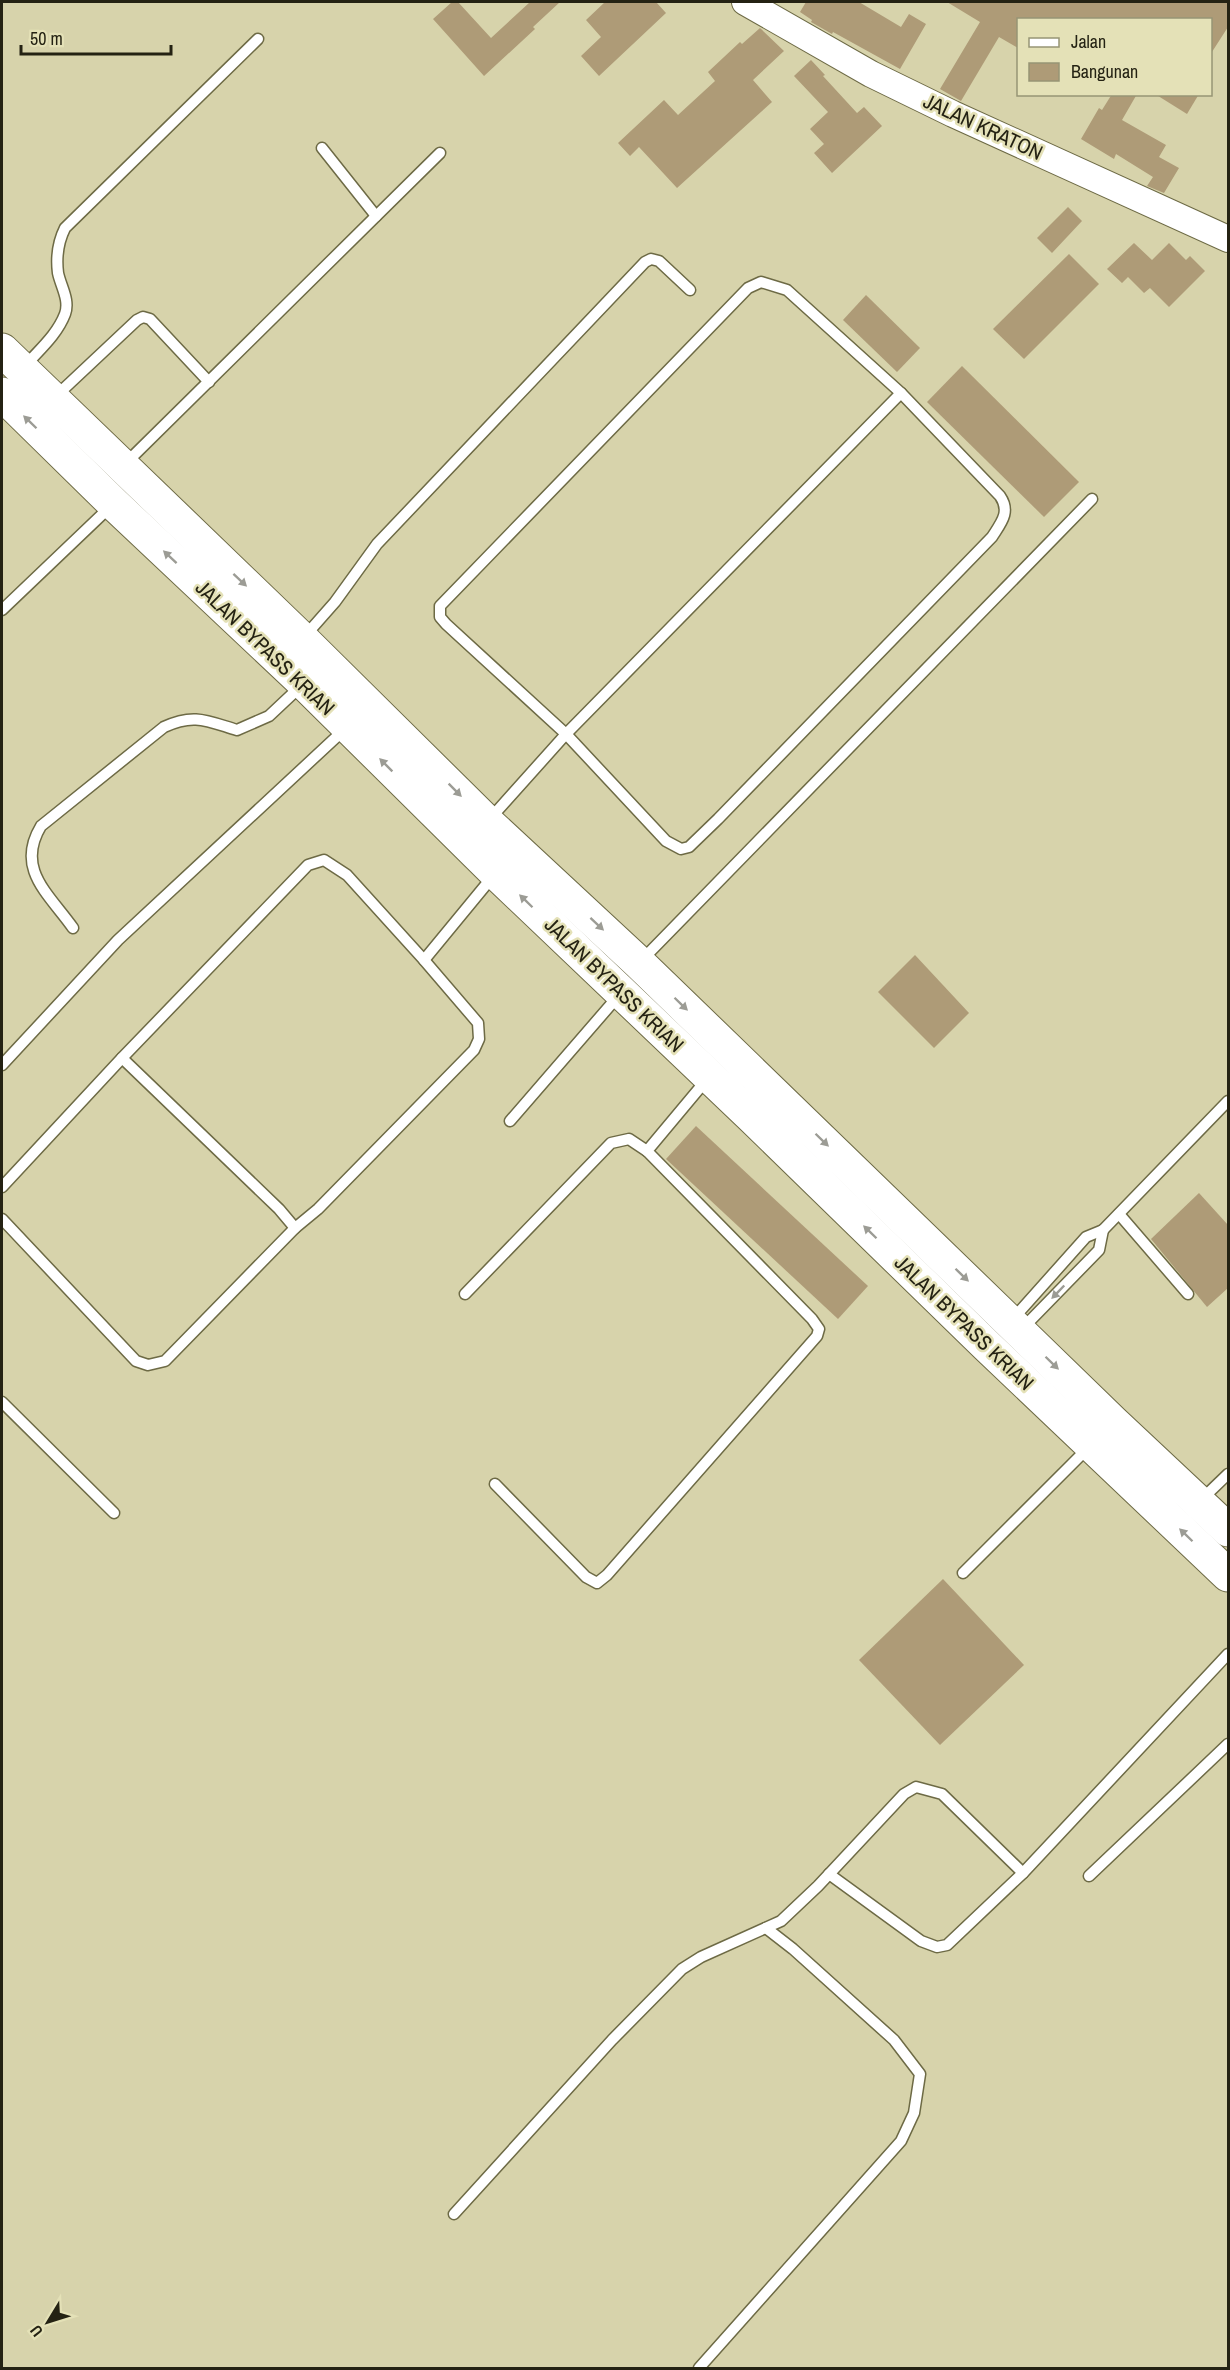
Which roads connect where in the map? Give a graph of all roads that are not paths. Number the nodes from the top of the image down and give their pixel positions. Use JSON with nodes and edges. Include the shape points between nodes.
{"nodes":[{"id":1,"x":745,"y":2,"type":"edge"},
{"id":2,"x":258,"y":39,"type":"dead end"},
{"id":3,"x":322,"y":148,"type":"dead end"},
{"id":4,"x":440,"y":153,"type":"dead end"},
{"id":5,"x":376,"y":216,"type":"junction"},
{"id":6,"x":1228,"y":239,"type":"edge"},
{"id":7,"x":690,"y":290,"type":"dead end"},
{"id":8,"x":12,"y":360,"type":"edge"},
{"id":9,"x":209,"y":382,"type":"junction"},
{"id":10,"x":901,"y":393,"type":"junction"},
{"id":11,"x":2,"y":394,"type":"edge"},
{"id":12,"x":53,"y":399,"type":"junction"},
{"id":13,"x":122,"y":467,"type":"junction"},
{"id":14,"x":1092,"y":498,"type":"dead end"},
{"id":15,"x":114,"y":504,"type":"junction"},
{"id":16,"x":2,"y":610,"type":"edge"},
{"id":17,"x":302,"y":639,"type":"junction"},
{"id":18,"x":304,"y":683,"type":"junction"},
{"id":19,"x":347,"y":726,"type":"junction"},
{"id":20,"x":566,"y":734,"type":"junction"},
{"id":21,"x":487,"y":822,"type":"junction"},
{"id":22,"x":496,"y":873,"type":"junction"},
{"id":23,"x":73,"y":928,"type":"dead end"},
{"id":24,"x":424,"y":960,"type":"junction"},
{"id":25,"x":639,"y":963,"type":"junction"},
{"id":26,"x":621,"y":992,"type":"junction"},
{"id":27,"x":122,"y":1058,"type":"junction"},
{"id":28,"x":2,"y":1065,"type":"edge"},
{"id":29,"x":710,"y":1076,"type":"junction"},
{"id":30,"x":1228,"y":1101,"type":"edge"},
{"id":31,"x":510,"y":1121,"type":"dead end"},
{"id":32,"x":647,"y":1151,"type":"junction"},
{"id":33,"x":2,"y":1187,"type":"edge"},
{"id":34,"x":1119,"y":1214,"type":"junction"},
{"id":35,"x":2,"y":1220,"type":"edge"},
{"id":36,"x":295,"y":1228,"type":"junction"},
{"id":37,"x":1103,"y":1230,"type":"junction"},
{"id":38,"x":465,"y":1294,"type":"dead end"},
{"id":39,"x":1188,"y":1294,"type":"dead end"},
{"id":40,"x":1004,"y":1339,"type":"junction"},
{"id":41,"x":2,"y":1402,"type":"edge"},
{"id":42,"x":1091,"y":1445,"type":"junction"},
{"id":43,"x":1228,"y":1474,"type":"edge"},
{"id":44,"x":495,"y":1484,"type":"dead end"},
{"id":45,"x":1199,"y":1502,"type":"junction"},
{"id":46,"x":114,"y":1513,"type":"dead end"},
{"id":47,"x":1228,"y":1530,"type":"edge"},
{"id":48,"x":963,"y":1573,"type":"dead end"},
{"id":49,"x":1228,"y":1575,"type":"edge"},
{"id":50,"x":1228,"y":1654,"type":"edge"},
{"id":51,"x":1228,"y":1744,"type":"edge"},
{"id":52,"x":1023,"y":1873,"type":"junction"},
{"id":53,"x":829,"y":1874,"type":"junction"},
{"id":54,"x":1089,"y":1876,"type":"dead end"},
{"id":55,"x":766,"y":1928,"type":"junction"},
{"id":56,"x":454,"y":2214,"type":"dead end"},
{"id":57,"x":699,"y":2368,"type":"edge"}],
"edges":[{"from":1,"to":6,"type":"street","name":"JALAN KRATON","via":[[871,74]]},
{"from":2,"to":8,"type":"lane","via":[[65,228],[58,243],[58,274],[65,291],[66,312],[53,334]]},
{"from":3,"to":5,"type":"lane"},
{"from":4,"to":5,"type":"lane"},
{"from":5,"to":9,"type":"lane"},
{"from":7,"to":17,"type":"lane","via":[[659,261],[645,262],[377,544]]},
{"from":8,"to":12,"type":"highway","name":"JALAN BYPASS KRIAN"},
{"from":9,"to":12,"type":"lane","via":[[150,319],[142,317]]},
{"from":9,"to":13,"type":"lane"},
{"from":10,"to":20,"type":"lane"},
{"from":10,"to":20,"type":"lane","via":[[1000,496],[1006,507],[1005,516],[992,537],[727,810],[689,847],[675,847]]},
{"from":10,"to":20,"type":"lane","via":[[787,290],[761,282],[740,296],[440,606],[440,617],[446,624]]},
{"from":15,"to":11,"type":"highway","name":"JALAN BYPASS KRIAN","one_way":true},
{"from":12,"to":13,"type":"highway","name":"JALAN BYPASS KRIAN"},
{"from":13,"to":17,"type":"highway","name":"JALAN BYPASS KRIAN","one_way":true},
{"from":14,"to":25,"type":"lane"},
{"from":15,"to":16,"type":"lane"},
{"from":18,"to":15,"type":"highway","name":"JALAN BYPASS KRIAN","one_way":true},
{"from":17,"to":21,"type":"highway","name":"JALAN BYPASS KRIAN","one_way":true},
{"from":18,"to":19,"type":"highway","name":"JALAN BYPASS KRIAN"},
{"from":18,"to":23,"type":"lane","via":[[269,716],[237,730],[200,718],[181,719],[164,727],[41,826],[30,851],[34,874]]},
{"from":22,"to":19,"type":"highway","name":"JALAN BYPASS KRIAN","one_way":true},
{"from":19,"to":28,"type":"lane","via":[[118,940]]},
{"from":20,"to":21,"type":"lane"},
{"from":21,"to":25,"type":"highway","name":"JALAN BYPASS KRIAN","one_way":true},
{"from":22,"to":24,"type":"lane"},
{"from":26,"to":22,"type":"highway","name":"JALAN BYPASS KRIAN","one_way":true},
{"from":24,"to":27,"type":"lane","via":[[346,875],[324,860],[308,865]]},
{"from":24,"to":36,"type":"lane","via":[[478,1023],[479,1039],[474,1050]]},
{"from":25,"to":40,"type":"highway","name":"JALAN BYPASS KRIAN","one_way":true},
{"from":26,"to":29,"type":"highway","name":"JALAN BYPASS KRIAN"},
{"from":26,"to":31,"type":"lane"},
{"from":27,"to":33,"type":"lane"},
{"from":27,"to":36,"type":"lane"},
{"from":29,"to":32,"type":"lane"},
{"from":40,"to":29,"type":"highway","name":"JALAN BYPASS KRIAN","one_way":true},
{"from":30,"to":34,"type":"lane"},
{"from":32,"to":38,"type":"lane","via":[[629,1139],[611,1143]]},
{"from":32,"to":44,"type":"lane","via":[[812,1318],[819,1329],[817,1336],[597,1583],[586,1577]]},
{"from":34,"to":37,"type":"lane"},
{"from":34,"to":39,"type":"lane"},
{"from":35,"to":36,"type":"lane","via":[[136,1361],[148,1365],[165,1361],[175,1353]]},
{"from":37,"to":40,"type":"lane","via":[[1086,1237]]},
{"from":37,"to":40,"type":"lane","one_way":true,"via":[[1099,1250]]},
{"from":40,"to":42,"type":"highway","name":"JALAN BYPASS KRIAN"},
{"from":40,"to":45,"type":"highway","name":"JALAN BYPASS KRIAN","one_way":true},
{"from":41,"to":46,"type":"lane"},
{"from":42,"to":48,"type":"lane"},
{"from":49,"to":42,"type":"highway","name":"JALAN BYPASS KRIAN","one_way":true},
{"from":43,"to":45,"type":"lane"},
{"from":45,"to":47,"type":"highway","name":"JALAN BYPASS KRIAN"},
{"from":50,"to":52,"type":"lane"},
{"from":51,"to":54,"type":"lane"},
{"from":52,"to":53,"type":"lane","via":[[947,1945],[937,1947],[921,1941]]},
{"from":52,"to":53,"type":"lane","via":[[942,1794],[916,1787],[904,1794]]},
{"from":53,"to":55,"type":"lane","via":[[781,1921]]},
{"from":55,"to":56,"type":"lane","via":[[682,1968]]},
{"from":55,"to":57,"type":"lane","via":[[894,2040],[920,2074],[914,2113],[900,2141]]}]}
